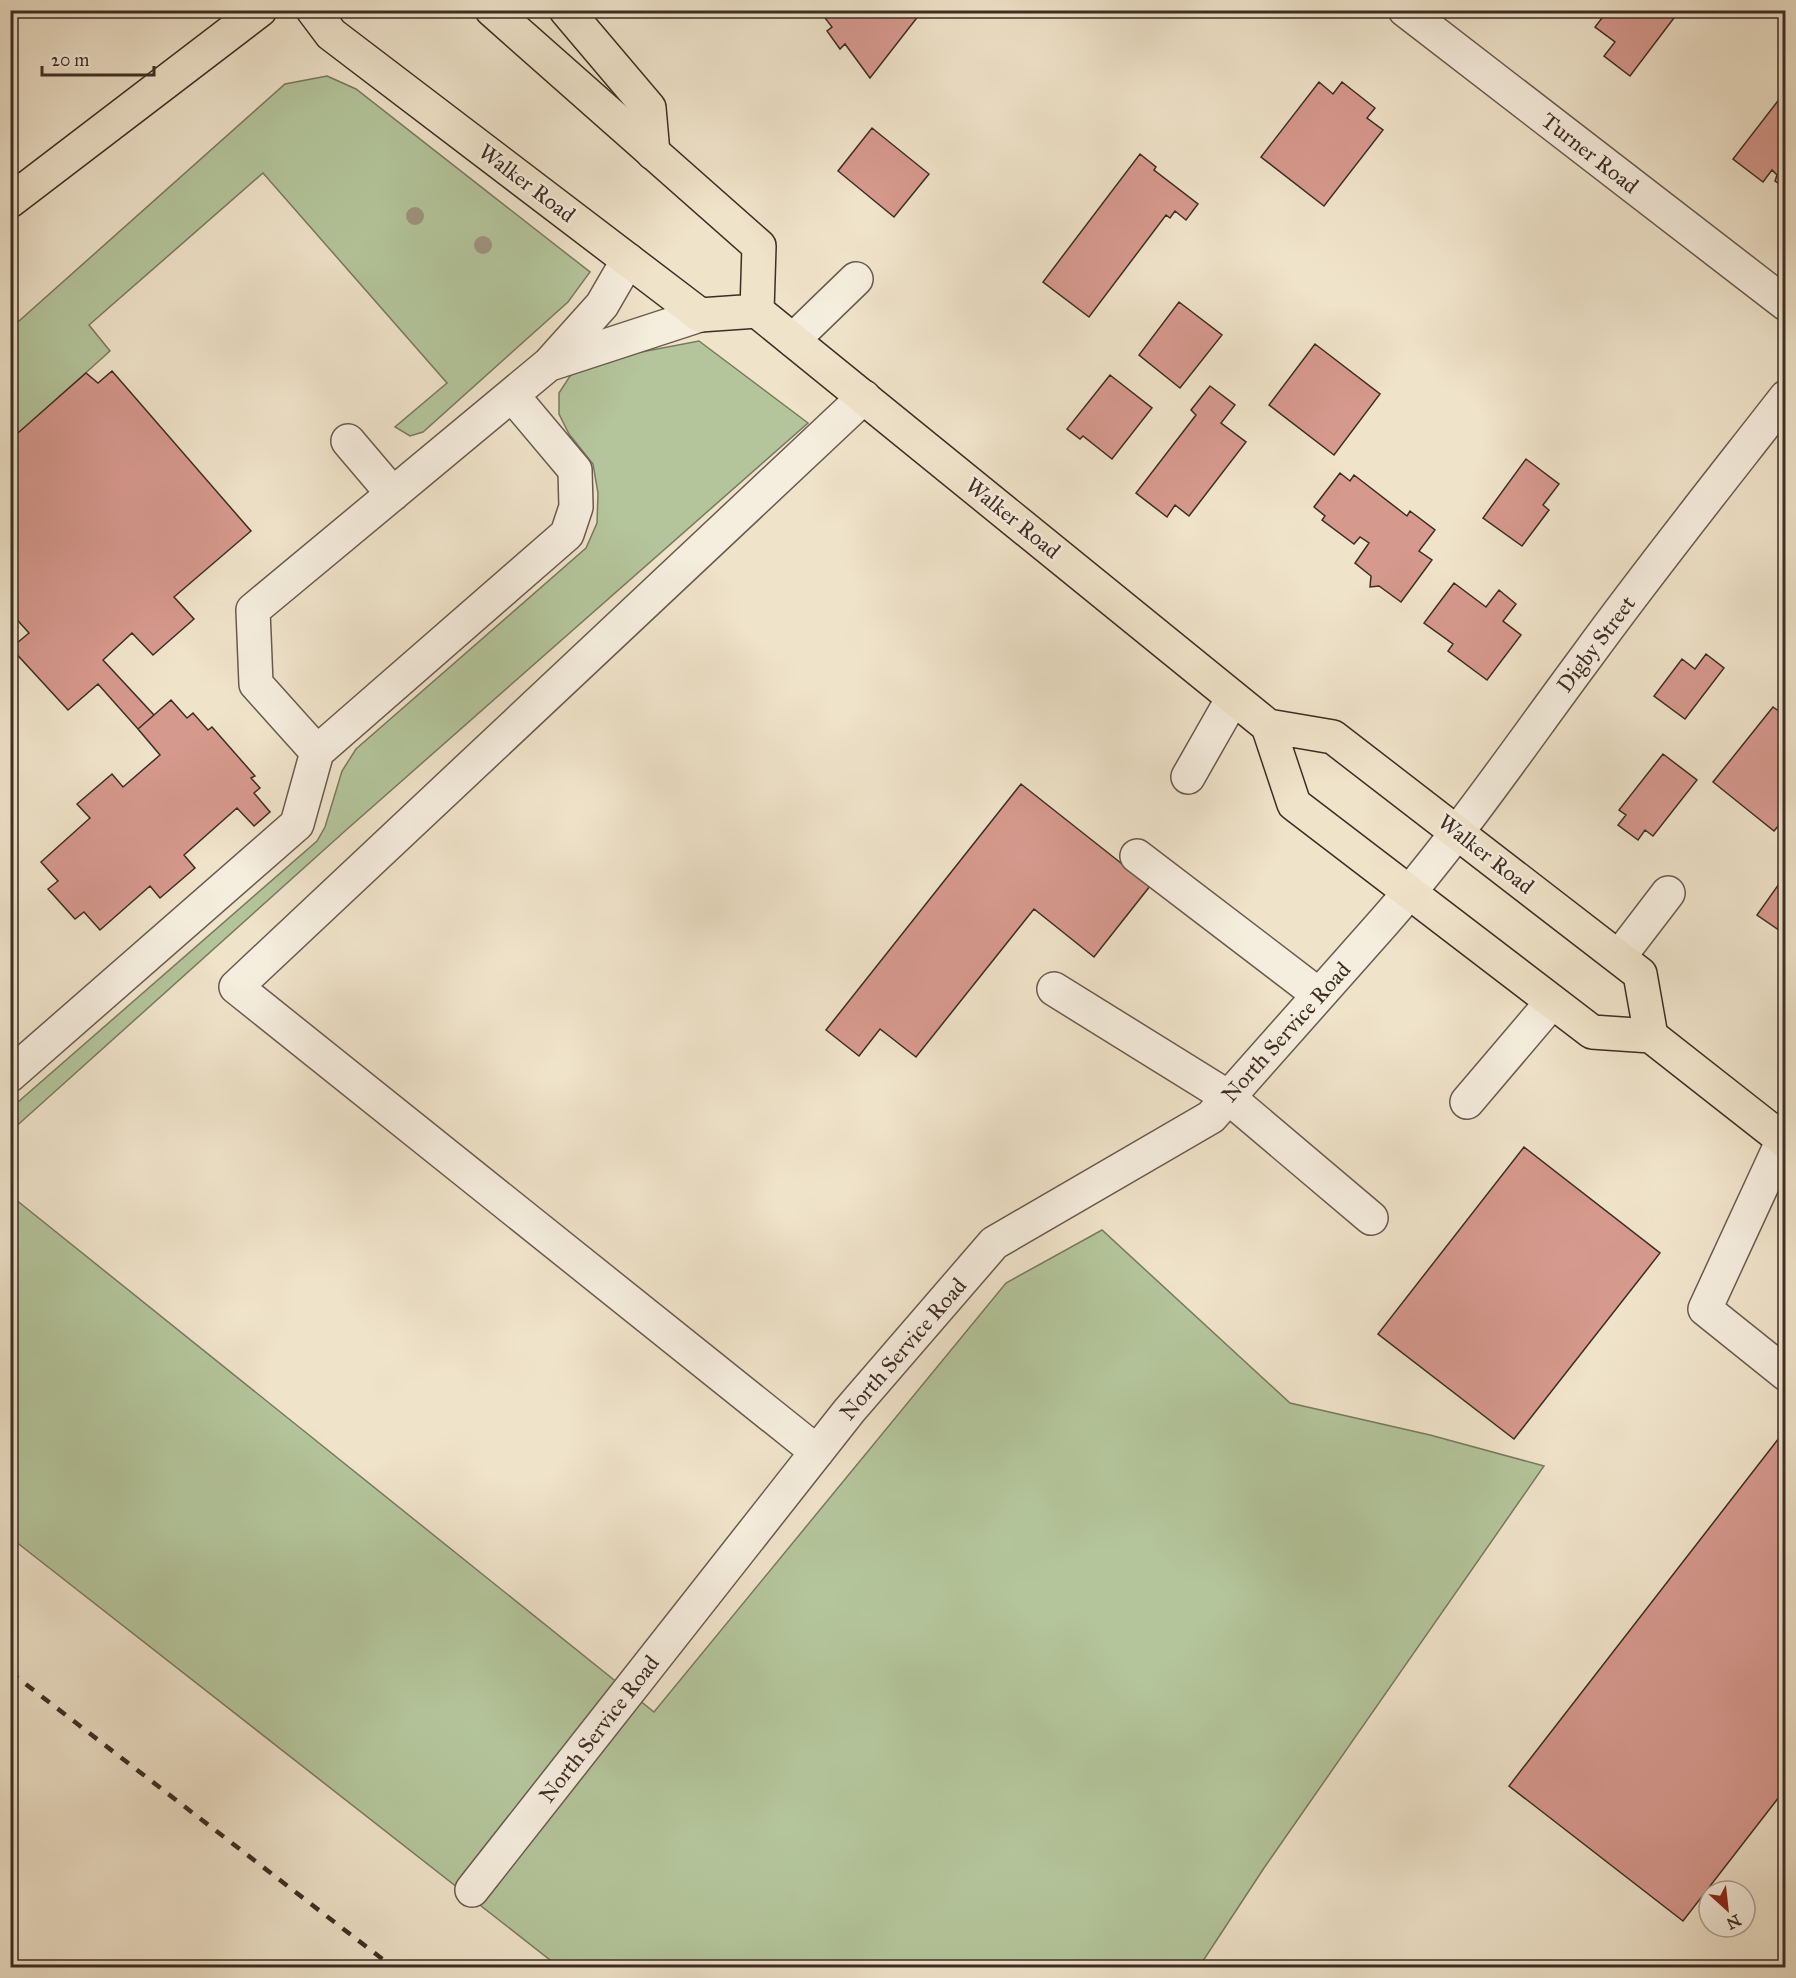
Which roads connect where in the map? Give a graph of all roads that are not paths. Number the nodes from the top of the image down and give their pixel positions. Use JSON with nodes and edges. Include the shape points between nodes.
{"nodes":[{"id":1,"x":260,"y":10,"type":"edge"},
{"id":2,"x":314,"y":10,"type":"edge"},
{"id":3,"x":492,"y":10,"type":"edge"},
{"id":4,"x":566,"y":10,"type":"edge"},
{"id":5,"x":1405,"y":10,"type":"edge"},
{"id":6,"x":653,"y":153,"type":"junction"},
{"id":7,"x":10,"y":201,"type":"edge"},
{"id":8,"x":628,"y":260,"type":"junction"},
{"id":9,"x":856,"y":279,"type":"dead end"},
{"id":10,"x":1782,"y":307,"type":"edge"},
{"id":11,"x":757,"y":310,"type":"junction"},
{"id":12,"x":700,"y":315,"type":"junction"},
{"id":13,"x":793,"y":340,"type":"junction"},
{"id":14,"x":549,"y":364,"type":"junction"},
{"id":15,"x":512,"y":395,"type":"junction"},
{"id":16,"x":864,"y":397,"type":"junction"},
{"id":17,"x":1785,"y":397,"type":"edge"},
{"id":18,"x":348,"y":441,"type":"dead end"},
{"id":19,"x":393,"y":494,"type":"junction"},
{"id":20,"x":1233,"y":698,"type":"junction"},
{"id":21,"x":1268,"y":726,"type":"junction"},
{"id":22,"x":317,"y":752,"type":"junction"},
{"id":23,"x":1188,"y":777,"type":"dead end"},
{"id":24,"x":1457,"y":831,"type":"junction"},
{"id":25,"x":1137,"y":856,"type":"dead end"},
{"id":26,"x":1410,"y":892,"type":"junction"},
{"id":27,"x":1668,"y":893,"type":"dead end"},
{"id":28,"x":1619,"y":957,"type":"junction"},
{"id":29,"x":1054,"y":989,"type":"dead end"},
{"id":30,"x":1319,"y":995,"type":"junction"},
{"id":31,"x":1552,"y":1002,"type":"junction"},
{"id":32,"x":1651,"y":1036,"type":"junction"},
{"id":33,"x":10,"y":1075,"type":"edge"},
{"id":34,"x":1228,"y":1097,"type":"junction"},
{"id":35,"x":1467,"y":1102,"type":"dead end"},
{"id":36,"x":1784,"y":1141,"type":"edge"},
{"id":37,"x":1371,"y":1218,"type":"dead end"},
{"id":38,"x":1785,"y":1374,"type":"edge"},
{"id":39,"x":817,"y":1452,"type":"junction"},
{"id":40,"x":472,"y":1890,"type":"dead end"}],
"edges":[{"from":1,"to":7,"type":"main road"},
{"from":2,"to":8,"type":"main road","name":"Walker Road","via":[[331,34]]},
{"from":3,"to":6,"type":"main road"},
{"from":4,"to":6,"type":"main road","via":[[649,108]]},
{"from":5,"to":10,"type":"street","name":"Turner Road"},
{"from":6,"to":11,"type":"main road","via":[[759,246]]},
{"from":8,"to":12,"type":"main road","name":"Walker Road"},
{"from":8,"to":14,"type":"street","via":[[602,305]]},
{"from":9,"to":13,"type":"street"},
{"from":11,"to":12,"type":"main road"},
{"from":11,"to":13,"type":"main road","name":"Walker Road"},
{"from":12,"to":14,"type":"street"},
{"from":13,"to":16,"type":"main road","name":"Walker Road"},
{"from":14,"to":15,"type":"street"},
{"from":15,"to":19,"type":"street"},
{"from":15,"to":22,"type":"street","via":[[575,470],[576,507],[567,534]]},
{"from":16,"to":20,"type":"main road","name":"Walker Road"},
{"from":16,"to":39,"type":"street","via":[[236,987]]},
{"from":17,"to":24,"type":"street","name":"Digby Street"},
{"from":18,"to":19,"type":"street"},
{"from":19,"to":22,"type":"street","via":[[253,610],[256,684]]},
{"from":20,"to":21,"type":"main road","name":"Walker Road"},
{"from":20,"to":23,"type":"street"},
{"from":21,"to":24,"type":"main road","name":"Walker Road","via":[[1333,737]]},
{"from":21,"to":26,"type":"main road","via":[[1294,804]]},
{"from":22,"to":33,"type":"street","via":[[297,824]]},
{"from":24,"to":26,"type":"street","name":"Digby Street"},
{"from":24,"to":28,"type":"main road","name":"Walker Road"},
{"from":25,"to":30,"type":"street"},
{"from":26,"to":30,"type":"street","name":"North Service Road"},
{"from":26,"to":31,"type":"main road"},
{"from":27,"to":28,"type":"street"},
{"from":28,"to":32,"type":"main road","name":"Walker Road","via":[[1640,974]]},
{"from":29,"to":34,"type":"street"},
{"from":30,"to":34,"type":"street","name":"North Service Road"},
{"from":31,"to":32,"type":"main road","via":[[1592,1032]]},
{"from":31,"to":35,"type":"street"},
{"from":32,"to":36,"type":"main road"},
{"from":34,"to":37,"type":"street"},
{"from":34,"to":39,"type":"street","name":"North Service Road","via":[[1211,1117],[994,1243]]},
{"from":36,"to":38,"type":"street","via":[[1705,1309]]},
{"from":39,"to":40,"type":"street","name":"North Service Road"}]}
